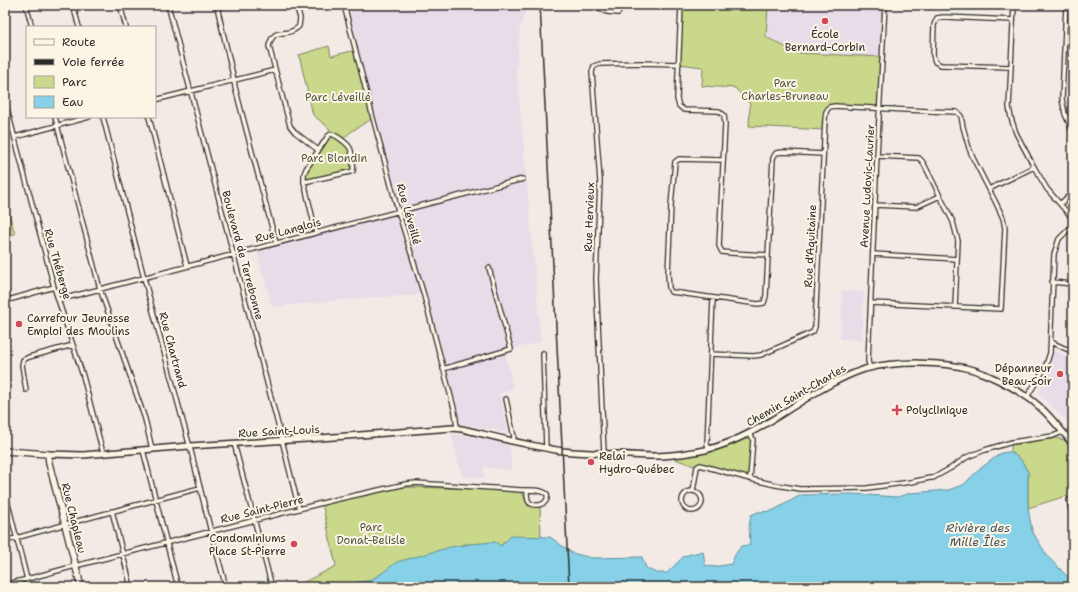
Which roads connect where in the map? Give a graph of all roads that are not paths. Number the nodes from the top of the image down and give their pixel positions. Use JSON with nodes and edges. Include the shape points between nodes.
{"nodes":[{"id":1,"x":26,"y":5,"type":"edge"},
{"id":2,"x":73,"y":5,"type":"edge"},
{"id":3,"x":120,"y":5,"type":"edge"},
{"id":4,"x":168,"y":5,"type":"edge"},
{"id":5,"x":218,"y":5,"type":"edge"},
{"id":6,"x":296,"y":5,"type":"edge"},
{"id":7,"x":344,"y":5,"type":"edge"},
{"id":8,"x":593,"y":5,"type":"edge"},
{"id":9,"x":606,"y":5,"type":"edge"},
{"id":10,"x":620,"y":5,"type":"edge"},
{"id":11,"x":681,"y":5,"type":"edge"},
{"id":12,"x":885,"y":5,"type":"edge"},
{"id":13,"x":1014,"y":5,"type":"edge"},
{"id":14,"x":1066,"y":5,"type":"edge"},
{"id":15,"x":603,"y":9,"type":"junction"},
{"id":16,"x":1013,"y":20,"type":"junction"},
{"id":17,"x":1065,"y":24,"type":"junction"},
{"id":18,"x":1073,"y":24,"type":"edge"},
{"id":19,"x":32,"y":26,"type":"edge"},
{"id":20,"x":79,"y":26,"type":"edge"},
{"id":21,"x":126,"y":26,"type":"edge"},
{"id":22,"x":679,"y":64,"type":"junction"},
{"id":23,"x":1011,"y":67,"type":"junction"},
{"id":24,"x":275,"y":70,"type":"junction"},
{"id":25,"x":234,"y":80,"type":"junction"},
{"id":26,"x":191,"y":90,"type":"junction"},
{"id":27,"x":156,"y":100,"type":"edge"},
{"id":28,"x":5,"y":101,"type":"edge"},
{"id":29,"x":880,"y":108,"type":"junction"},
{"id":30,"x":55,"y":118,"type":"edge"},
{"id":31,"x":84,"y":118,"type":"edge"},
{"id":32,"x":103,"y":118,"type":"edge"},
{"id":33,"x":149,"y":118,"type":"edge"},
{"id":34,"x":58,"y":125,"type":"junction"},
{"id":35,"x":1073,"y":132,"type":"edge"},
{"id":36,"x":14,"y":136,"type":"junction"},
{"id":37,"x":318,"y":150,"type":"junction"},
{"id":38,"x":823,"y":154,"type":"junction"},
{"id":39,"x":877,"y":156,"type":"junction"},
{"id":40,"x":722,"y":160,"type":"junction"},
{"id":41,"x":1034,"y":167,"type":"junction"},
{"id":42,"x":523,"y":179,"type":"dead end"},
{"id":43,"x":304,"y":182,"type":"junction"},
{"id":44,"x":989,"y":189,"type":"junction"},
{"id":45,"x":1073,"y":192,"type":"edge"},
{"id":46,"x":940,"y":196,"type":"junction"},
{"id":47,"x":1060,"y":204,"type":"junction"},
{"id":48,"x":875,"y":205,"type":"junction"},
{"id":49,"x":398,"y":211,"type":"junction"},
{"id":50,"x":1073,"y":220,"type":"edge"},
{"id":51,"x":1073,"y":225,"type":"edge"},
{"id":52,"x":316,"y":232,"type":"junction"},
{"id":53,"x":276,"y":242,"type":"junction"},
{"id":54,"x":233,"y":254,"type":"junction"},
{"id":55,"x":873,"y":254,"type":"junction"},
{"id":56,"x":768,"y":255,"type":"junction"},
{"id":57,"x":957,"y":259,"type":"junction"},
{"id":58,"x":187,"y":266,"type":"junction"},
{"id":59,"x":489,"y":268,"type":"dead end"},
{"id":60,"x":144,"y":278,"type":"junction"},
{"id":61,"x":1052,"y":282,"type":"junction"},
{"id":62,"x":1073,"y":284,"type":"edge"},
{"id":63,"x":5,"y":288,"type":"edge"},
{"id":64,"x":54,"y":288,"type":"junction"},
{"id":65,"x":100,"y":289,"type":"junction"},
{"id":66,"x":713,"y":298,"type":"junction"},
{"id":67,"x":7,"y":300,"type":"edge"},
{"id":68,"x":58,"y":300,"type":"junction"},
{"id":69,"x":872,"y":303,"type":"junction"},
{"id":70,"x":955,"y":307,"type":"junction"},
{"id":71,"x":1050,"y":342,"type":"junction"},
{"id":72,"x":73,"y":345,"type":"junction"},
{"id":73,"x":1073,"y":352,"type":"edge"},
{"id":74,"x":543,"y":353,"type":"dead end"},
{"id":75,"x":711,"y":354,"type":"junction"},
{"id":76,"x":870,"y":368,"type":"junction"},
{"id":77,"x":443,"y":369,"type":"junction"},
{"id":78,"x":26,"y":390,"type":"dead end"},
{"id":79,"x":1027,"y":398,"type":"junction"},
{"id":80,"x":506,"y":399,"type":"dead end"},
{"id":81,"x":457,"y":428,"type":"junction"},
{"id":82,"x":1063,"y":432,"type":"junction"},
{"id":83,"x":750,"y":433,"type":"junction"},
{"id":84,"x":282,"y":441,"type":"junction"},
{"id":85,"x":513,"y":441,"type":"junction"},
{"id":86,"x":234,"y":443,"type":"junction"},
{"id":87,"x":1073,"y":444,"type":"edge"},
{"id":88,"x":189,"y":446,"type":"junction"},
{"id":89,"x":549,"y":448,"type":"junction"},
{"id":90,"x":152,"y":449,"type":"junction"},
{"id":91,"x":709,"y":449,"type":"junction"},
{"id":92,"x":143,"y":450,"type":"junction"},
{"id":93,"x":5,"y":451,"type":"edge"},
{"id":94,"x":104,"y":453,"type":"junction"},
{"id":95,"x":604,"y":453,"type":"junction"},
{"id":96,"x":48,"y":454,"type":"junction"},
{"id":97,"x":750,"y":479,"type":"junction"},
{"id":98,"x":200,"y":488,"type":"junction"},
{"id":99,"x":527,"y":490,"type":"junction"},
{"id":100,"x":693,"y":491,"type":"junction"},
{"id":101,"x":5,"y":492,"type":"edge"},
{"id":102,"x":156,"y":499,"type":"junction"},
{"id":103,"x":1069,"y":500,"type":"dead end"},
{"id":104,"x":299,"y":509,"type":"junction"},
{"id":105,"x":112,"y":511,"type":"junction"},
{"id":106,"x":255,"y":520,"type":"junction"},
{"id":107,"x":1073,"y":520,"type":"edge"},
{"id":108,"x":65,"y":525,"type":"junction"},
{"id":109,"x":210,"y":532,"type":"junction"},
{"id":110,"x":17,"y":538,"type":"junction"},
{"id":111,"x":5,"y":541,"type":"edge"},
{"id":112,"x":167,"y":543,"type":"junction"},
{"id":113,"x":122,"y":554,"type":"junction"},
{"id":114,"x":75,"y":566,"type":"junction"},
{"id":115,"x":27,"y":579,"type":"junction"},
{"id":116,"x":5,"y":585,"type":"edge"},
{"id":117,"x":29,"y":587,"type":"edge"},
{"id":118,"x":81,"y":587,"type":"edge"},
{"id":119,"x":131,"y":587,"type":"edge"},
{"id":120,"x":178,"y":587,"type":"edge"},
{"id":121,"x":226,"y":587,"type":"edge"},
{"id":122,"x":272,"y":587,"type":"edge"}],
"edges":[{"from":1,"to":19,"type":"street"},
{"from":2,"to":20,"type":"street"},
{"from":3,"to":21,"type":"street"},
{"from":4,"to":26,"type":"street","name":"Boulevard de Terrebonne"},
{"from":5,"to":25,"type":"street"},
{"from":6,"to":24,"type":"street","via":[[300,18],[299,26],[294,31],[276,34],[271,38],[269,46]]},
{"from":7,"to":49,"type":"street","name":"Rue Léveillé"},
{"from":8,"to":15,"type":"street"},
{"from":9,"to":15,"type":"street"},
{"from":10,"to":15,"type":"street","via":[[618,14]]},
{"from":11,"to":22,"type":"street"},
{"from":12,"to":29,"type":"street","name":"Avenue Ludovic-Laurier"},
{"from":13,"to":16,"type":"street"},
{"from":14,"to":17,"type":"street"},
{"from":16,"to":23,"type":"street"},
{"from":16,"to":23,"type":"street","via":[[944,17],[937,18],[934,25],[935,62],[941,65]]},
{"from":17,"to":18,"type":"street"},
{"from":17,"to":35,"type":"street","via":[[1062,99],[1064,114]]},
{"from":22,"to":40,"type":"street","via":[[679,106],[684,110],[719,111],[724,115]]},
{"from":22,"to":95,"type":"street","name":"Rue Hervieux","via":[[600,64],[594,66],[592,72],[600,181],[596,279]]},
{"from":23,"to":41,"type":"street","via":[[1011,118]]},
{"from":24,"to":25,"type":"street"},
{"from":24,"to":37,"type":"street","via":[[290,126]]},
{"from":25,"to":26,"type":"street"},
{"from":25,"to":53,"type":"street"},
{"from":26,"to":27,"type":"street"},
{"from":26,"to":54,"type":"street","name":"Boulevard de Terrebonne"},
{"from":28,"to":36,"type":"street","name":"Rue Théberge"},
{"from":29,"to":38,"type":"street","name":"Rue d'Aquitaine","via":[[829,107],[826,112]]},
{"from":29,"to":39,"type":"street","name":"Avenue Ludovic-Laurier"},
{"from":29,"to":44,"type":"street","via":[[957,112],[961,116],[973,158]]},
{"from":30,"to":34,"type":"street"},
{"from":31,"to":34,"type":"street"},
{"from":32,"to":60,"type":"street","name":"Rue Chartrand"},
{"from":33,"to":58,"type":"street"},
{"from":34,"to":36,"type":"street"},
{"from":34,"to":65,"type":"street"},
{"from":36,"to":64,"type":"street","name":"Rue Théberge"},
{"from":37,"to":43,"type":"street","via":[[306,169]]},
{"from":37,"to":43,"type":"street","via":[[328,136],[335,135],[349,147],[353,170]]},
{"from":38,"to":56,"type":"street","via":[[783,152],[776,153],[773,158]]},
{"from":38,"to":75,"type":"street","name":"Rue d'Aquitaine","via":[[813,332],[760,355]]},
{"from":39,"to":46,"type":"street","via":[[919,158]]},
{"from":39,"to":48,"type":"street","name":"Avenue Ludovic-Laurier"},
{"from":40,"to":56,"type":"street","via":[[719,246],[722,252]]},
{"from":40,"to":66,"type":"street","via":[[679,159],[676,162],[671,204],[669,288],[672,292]]},
{"from":41,"to":44,"type":"street"},
{"from":41,"to":47,"type":"street","via":[[1047,189]]},
{"from":42,"to":49,"type":"street","name":"Rue Langlois"},
{"from":43,"to":52,"type":"street"},
{"from":44,"to":70,"type":"street","via":[[1005,228],[1001,310]]},
{"from":45,"to":47,"type":"street"},
{"from":46,"to":48,"type":"street","via":[[916,207]]},
{"from":46,"to":57,"type":"street","via":[[953,222],[958,241]]},
{"from":47,"to":50,"type":"street"},
{"from":48,"to":55,"type":"street","name":"Avenue Ludovic-Laurier"},
{"from":49,"to":52,"type":"street","name":"Rue Langlois"},
{"from":49,"to":77,"type":"street","name":"Rue Léveillé"},
{"from":51,"to":61,"type":"street","via":[[1059,239],[1054,254]]},
{"from":52,"to":53,"type":"street","name":"Rue Langlois"},
{"from":53,"to":54,"type":"street","name":"Rue Langlois"},
{"from":54,"to":58,"type":"street","name":"Rue Langlois"},
{"from":54,"to":84,"type":"street","name":"Boulevard de Terrebonne"},
{"from":55,"to":57,"type":"street"},
{"from":55,"to":69,"type":"street","name":"Avenue Ludovic-Laurier"},
{"from":56,"to":66,"type":"street","via":[[764,303]]},
{"from":57,"to":70,"type":"street"},
{"from":58,"to":60,"type":"street","name":"Rue Langlois"},
{"from":59,"to":77,"type":"street","via":[[511,349]]},
{"from":60,"to":65,"type":"street","name":"Rue Langlois"},
{"from":60,"to":88,"type":"street","name":"Rue Chartrand"},
{"from":61,"to":62,"type":"street"},
{"from":61,"to":71,"type":"street"},
{"from":63,"to":67,"type":"street"},
{"from":64,"to":67,"type":"street"},
{"from":64,"to":68,"type":"street","name":"Rue Théberge"},
{"from":65,"to":68,"type":"street","name":"Rue Langlois"},
{"from":65,"to":90,"type":"street","via":[[145,419]]},
{"from":66,"to":75,"type":"street"},
{"from":68,"to":72,"type":"street","name":"Rue Théberge"},
{"from":69,"to":70,"type":"street"},
{"from":69,"to":76,"type":"street","name":"Avenue Ludovic-Laurier","via":[[868,361]]},
{"from":71,"to":73,"type":"street"},
{"from":71,"to":79,"type":"street","via":[[1050,353],[1045,368]]},
{"from":72,"to":78,"type":"street","via":[[23,360]]},
{"from":72,"to":94,"type":"street","name":"Rue Théberge"},
{"from":74,"to":89,"type":"street"},
{"from":75,"to":91,"type":"street","via":[[707,444]]},
{"from":76,"to":79,"type":"main road","name":"Chemin Saint-Charles","via":[[921,363],[967,369],[999,381]]},
{"from":76,"to":83,"type":"main road","name":"Chemin Saint-Charles","via":[[850,374],[829,385]]},
{"from":77,"to":81,"type":"street","name":"Rue Léveillé"},
{"from":79,"to":82,"type":"main road","name":"Chemin Saint-Charles","via":[[1045,412]]},
{"from":80,"to":85,"type":"street"},
{"from":81,"to":84,"type":"main road","name":"Rue Saint-Louis"},
{"from":81,"to":85,"type":"main road","name":"Rue Saint-Louis"},
{"from":82,"to":87,"type":"main road","name":"Chemin Saint-Charles"},
{"from":82,"to":97,"type":"street","via":[[996,446],[967,457],[933,478],[888,486],[800,489]]},
{"from":83,"to":91,"type":"main road","name":"Chemin Saint-Charles"},
{"from":83,"to":97,"type":"street","via":[[753,439]]},
{"from":84,"to":86,"type":"main road","name":"Rue Saint-Louis"},
{"from":84,"to":104,"type":"street","name":"Boulevard de Terrebonne"},
{"from":85,"to":89,"type":"main road","name":"Rue Saint-Louis"},
{"from":86,"to":88,"type":"main road","name":"Rue Saint-Louis"},
{"from":86,"to":106,"type":"street"},
{"from":88,"to":90,"type":"main road","name":"Rue Saint-Louis"},
{"from":88,"to":98,"type":"street","name":"Rue Chartrand"},
{"from":89,"to":95,"type":"main road","name":"Chemin Saint-Charles"},
{"from":90,"to":92,"type":"main road","name":"Rue Saint-Louis"},
{"from":91,"to":95,"type":"main road","name":"Chemin Saint-Charles","via":[[656,456]]},
{"from":92,"to":94,"type":"main road","name":"Rue Saint-Louis"},
{"from":92,"to":102,"type":"street"},
{"from":93,"to":96,"type":"main road","name":"Rue Saint-Louis"},
{"from":94,"to":96,"type":"main road","name":"Rue Saint-Louis"},
{"from":96,"to":108,"type":"main road","name":"Rue Chapleau"},
{"from":97,"to":100,"type":"street","via":[[700,465],[696,467]]},
{"from":98,"to":102,"type":"street"},
{"from":98,"to":109,"type":"street","name":"Rue Chartrand"},
{"from":99,"to":99,"type":"street","name":"Rue Saint-Pierre","via":[[544,492],[548,497],[544,503],[529,503]]},
{"from":99,"to":104,"type":"street","name":"Rue Saint-Pierre","via":[[416,483]]},
{"from":100,"to":100,"type":"street","via":[[686,492],[682,501],[685,508],[691,511],[698,510],[702,502],[701,496]]},
{"from":101,"to":110,"type":"street"},
{"from":102,"to":105,"type":"street"},
{"from":102,"to":112,"type":"street"},
{"from":103,"to":107,"type":"street"},
{"from":104,"to":106,"type":"street","name":"Rue Saint-Pierre"},
{"from":105,"to":108,"type":"street"},
{"from":105,"to":113,"type":"street"},
{"from":106,"to":109,"type":"street","name":"Rue Saint-Pierre"},
{"from":106,"to":122,"type":"street"},
{"from":108,"to":110,"type":"street"},
{"from":108,"to":114,"type":"main road","name":"Rue Chapleau"},
{"from":109,"to":112,"type":"street","name":"Rue Saint-Pierre"},
{"from":109,"to":121,"type":"street","name":"Rue Chartrand"},
{"from":110,"to":111,"type":"street"},
{"from":110,"to":115,"type":"street"},
{"from":112,"to":113,"type":"street","name":"Rue Saint-Pierre"},
{"from":112,"to":120,"type":"street"},
{"from":113,"to":114,"type":"street","name":"Rue Saint-Pierre"},
{"from":113,"to":119,"type":"street"},
{"from":114,"to":115,"type":"street","name":"Rue Saint-Pierre"},
{"from":114,"to":118,"type":"main road","name":"Rue Chapleau"},
{"from":115,"to":116,"type":"street","name":"Rue Saint-Pierre"},
{"from":115,"to":117,"type":"street"}]}
